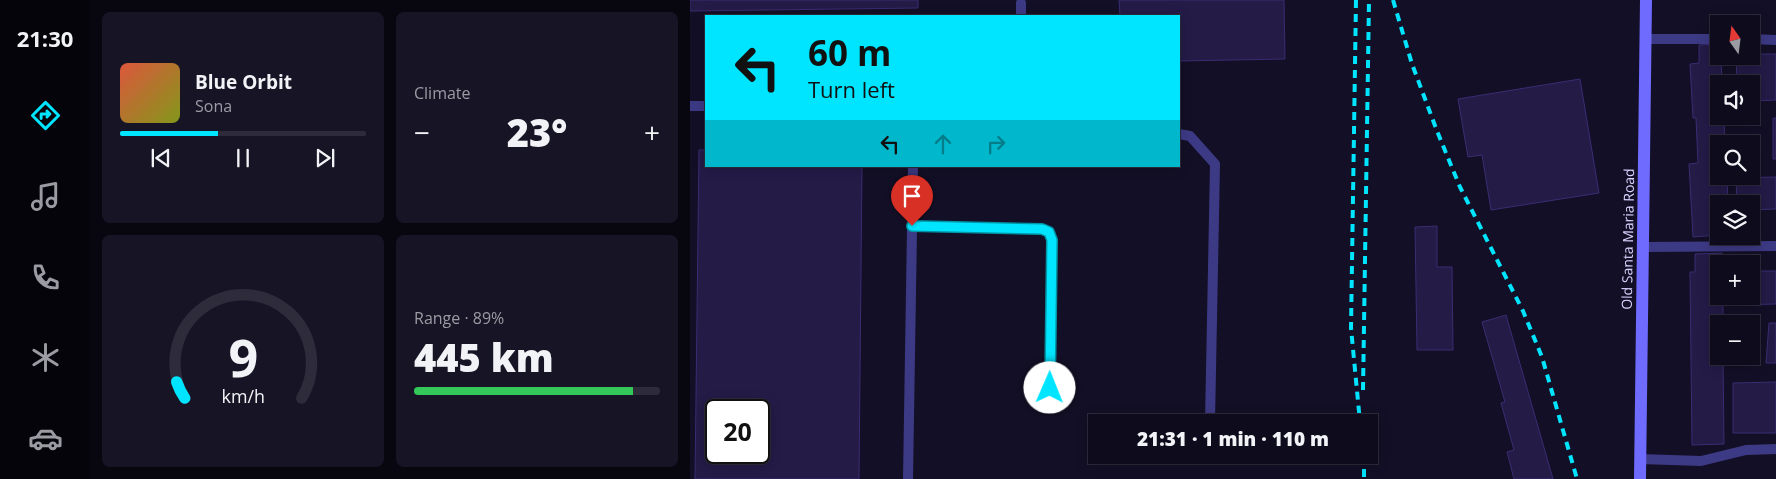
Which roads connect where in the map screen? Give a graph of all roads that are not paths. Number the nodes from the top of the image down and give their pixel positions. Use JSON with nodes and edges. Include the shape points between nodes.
{"nodes":[{"id":1,"x":1646,"y":0,"type":"edge"},
{"id":2,"x":1021,"y":3,"type":"dead end"},
{"id":3,"x":1021,"y":15,"type":"edge"},
{"id":4,"x":1645,"y":39,"type":"junction"},
{"id":5,"x":1710,"y":39,"type":"edge"},
{"id":6,"x":1760,"y":40,"type":"edge"},
{"id":7,"x":1776,"y":40,"type":"edge"},
{"id":8,"x":690,"y":106,"type":"edge"},
{"id":9,"x":705,"y":106,"type":"edge"},
{"id":10,"x":1180,"y":134,"type":"edge"},
{"id":11,"x":913,"y":167,"type":"edge"},
{"id":12,"x":912,"y":226,"type":"junction"},
{"id":13,"x":1776,"y":246,"type":"edge"},
{"id":14,"x":1643,"y":247,"type":"junction"},
{"id":15,"x":1050,"y":407,"type":"dead end"},
{"id":16,"x":1210,"y":414,"type":"edge"},
{"id":17,"x":1776,"y":449,"type":"edge"},
{"id":18,"x":1640,"y":459,"type":"junction"},
{"id":19,"x":908,"y":479,"type":"edge"},
{"id":20,"x":1640,"y":479,"type":"edge"}],
"edges":[{"from":1,"to":4,"type":"main road","name":"Old Santa Maria Road"},
{"from":2,"to":3,"type":"lane"},
{"from":4,"to":5,"type":"lane"},
{"from":4,"to":14,"type":"main road","name":"Old Santa Maria Road"},
{"from":6,"to":7,"type":"lane"},
{"from":8,"to":9,"type":"lane"},
{"from":10,"to":16,"type":"lane","via":[[1190,136],[1215,164]]},
{"from":11,"to":12,"type":"lane"},
{"from":12,"to":15,"type":"lane","via":[[1042,229],[1049,232],[1052,240]]},
{"from":12,"to":19,"type":"lane"},
{"from":13,"to":14,"type":"lane"},
{"from":14,"to":18,"type":"main road","name":"Old Santa Maria Road"},
{"from":17,"to":18,"type":"lane","via":[[1746,450],[1701,461]]},
{"from":18,"to":20,"type":"main road","name":"Old Santa Maria Road"}]}
